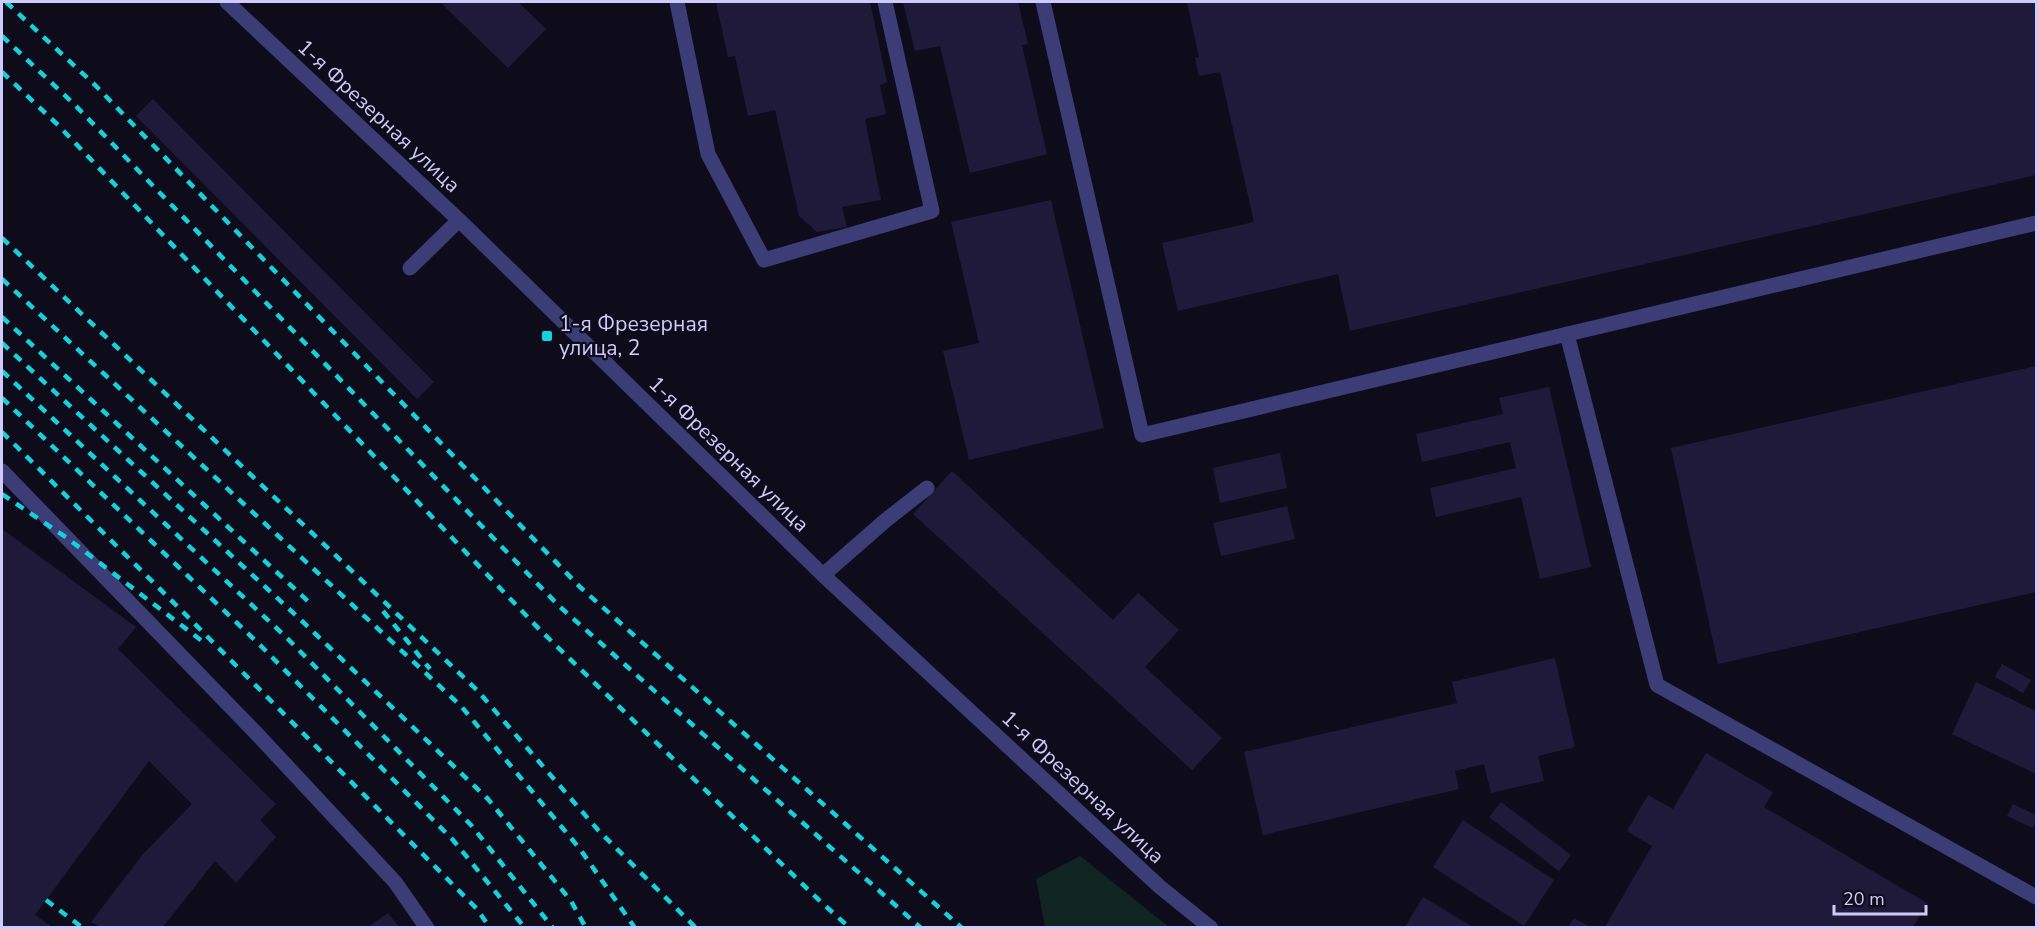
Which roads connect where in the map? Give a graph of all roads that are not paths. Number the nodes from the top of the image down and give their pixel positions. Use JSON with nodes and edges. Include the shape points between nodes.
{"nodes":[{"id":1,"x":227,"y":2,"type":"edge"},
{"id":2,"x":677,"y":2,"type":"edge"},
{"id":3,"x":885,"y":2,"type":"edge"},
{"id":4,"x":1044,"y":2,"type":"edge"},
{"id":5,"x":459,"y":220,"type":"junction"},
{"id":6,"x":2037,"y":223,"type":"edge"},
{"id":7,"x":410,"y":268,"type":"dead end"},
{"id":8,"x":1568,"y":334,"type":"junction"},
{"id":9,"x":2,"y":471,"type":"edge"},
{"id":10,"x":927,"y":488,"type":"dead end"},
{"id":11,"x":823,"y":575,"type":"junction"},
{"id":12,"x":2037,"y":897,"type":"edge"},
{"id":13,"x":427,"y":927,"type":"edge"},
{"id":14,"x":1211,"y":927,"type":"edge"}],
"edges":[{"from":1,"to":5,"type":"street","name":"1-я Фрезерная улица"},
{"from":2,"to":3,"type":"street","via":[[708,154],[764,261],[932,211]]},
{"from":4,"to":8,"type":"street","via":[[1142,435]]},
{"from":5,"to":7,"type":"street"},
{"from":5,"to":11,"type":"street","name":"1-я Фрезерная улица"},
{"from":6,"to":8,"type":"street"},
{"from":8,"to":12,"type":"street","via":[[1657,685]]},
{"from":9,"to":13,"type":"street","via":[[379,864]]},
{"from":10,"to":11,"type":"street"},
{"from":11,"to":14,"type":"street","name":"1-я Фрезерная улица","via":[[1160,886]]}]}
